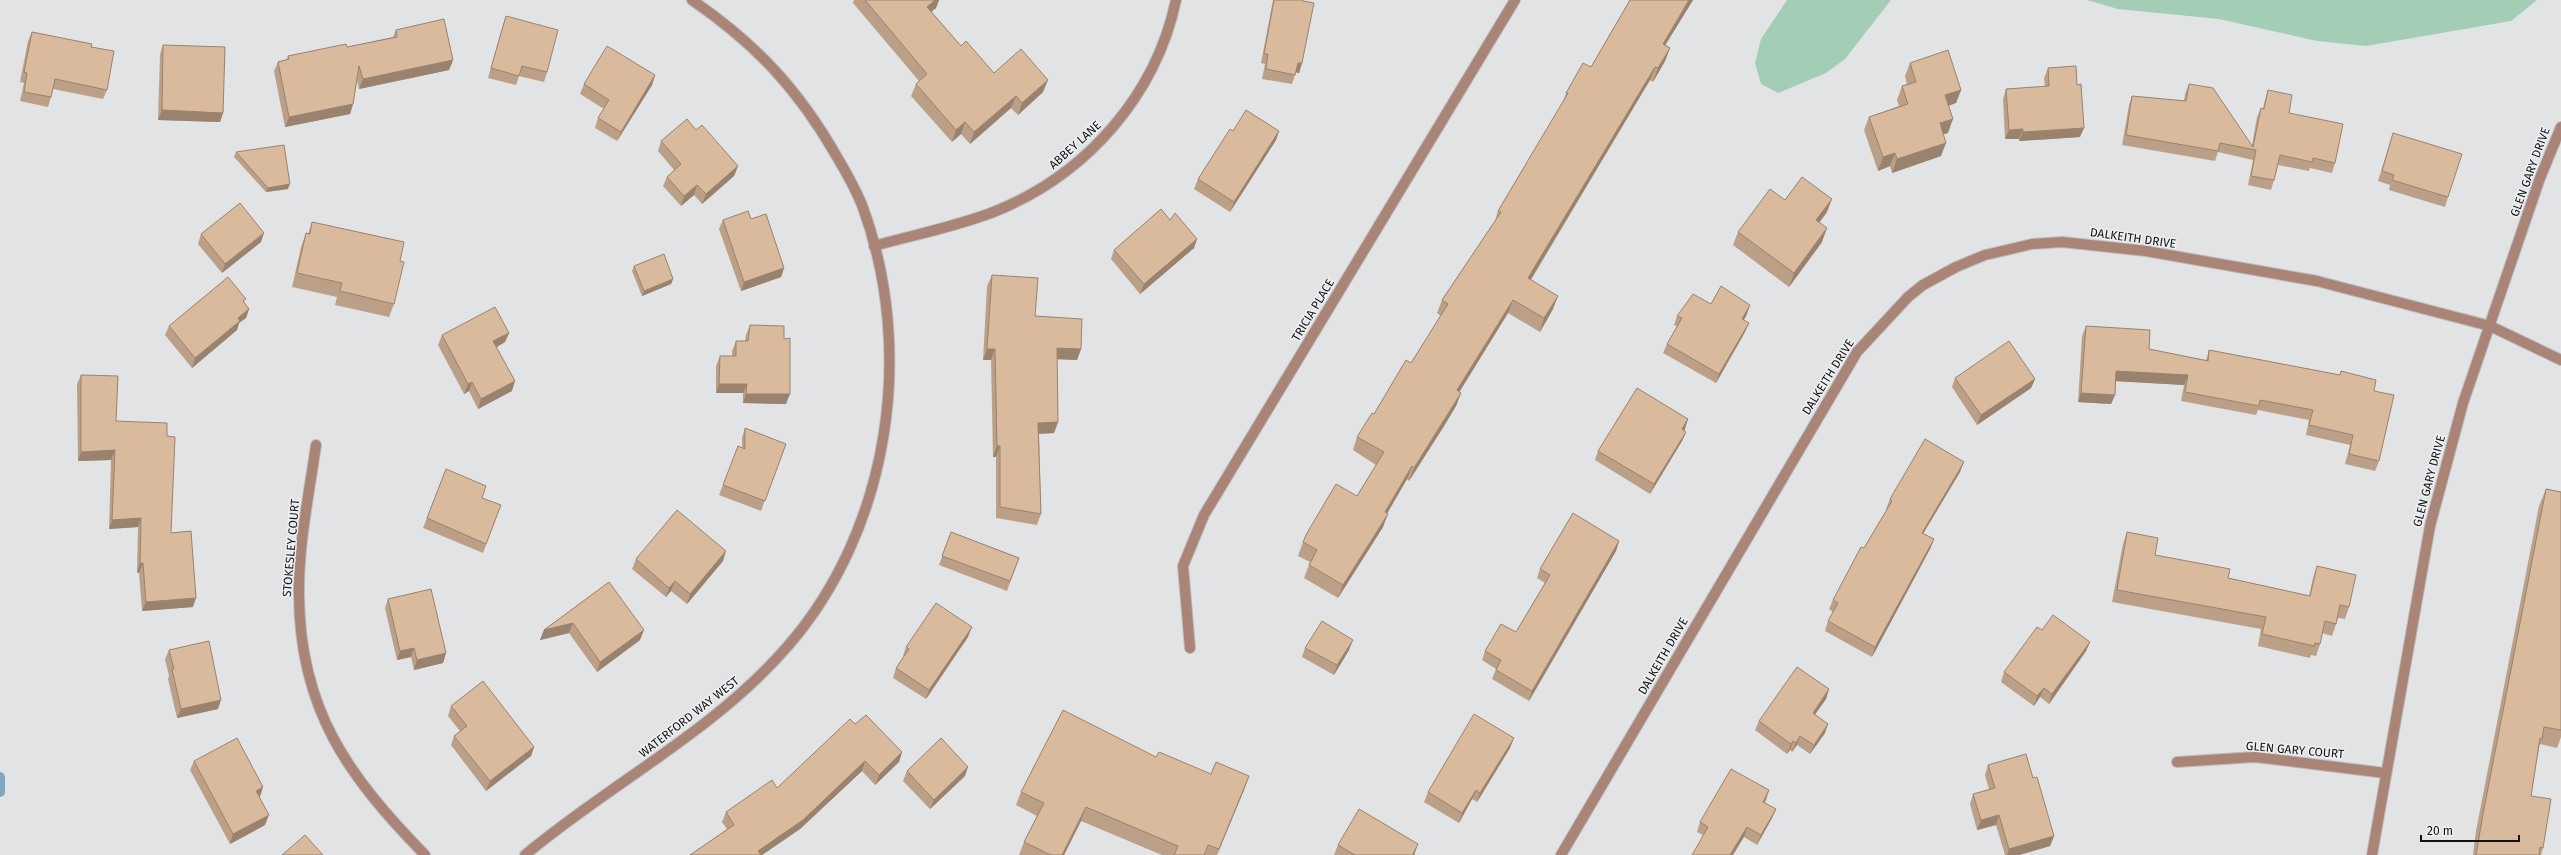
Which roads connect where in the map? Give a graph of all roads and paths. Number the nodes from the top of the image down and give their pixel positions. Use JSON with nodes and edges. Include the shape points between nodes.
{"nodes":[{"id":1,"x":692,"y":0,"type":"edge"},
{"id":2,"x":1176,"y":0,"type":"edge"},
{"id":3,"x":1515,"y":0,"type":"edge"},
{"id":4,"x":2561,"y":127,"type":"edge"},
{"id":5,"x":874,"y":246,"type":"junction"},
{"id":6,"x":2490,"y":326,"type":"junction"},
{"id":7,"x":2561,"y":360,"type":"edge"},
{"id":8,"x":316,"y":445,"type":"dead end"},
{"id":9,"x":1190,"y":648,"type":"dead end"},
{"id":10,"x":2177,"y":762,"type":"dead end"},
{"id":11,"x":2386,"y":773,"type":"junction"},
{"id":12,"x":425,"y":855,"type":"edge"},
{"id":13,"x":525,"y":855,"type":"edge"},
{"id":14,"x":1561,"y":855,"type":"edge"},
{"id":15,"x":2372,"y":855,"type":"edge"}],
"edges":[{"from":1,"to":5,"type":"street","name":"WATERFORD WAY WEST","via":[[752,46],[815,117],[862,204]]},
{"from":2,"to":5,"type":"street","name":"ABBEY LANE","via":[[1172,19],[1148,79],[1116,125],[1085,157],[1050,184],[996,211]]},
{"from":3,"to":9,"type":"street","name":"TRICIA PLACE","via":[[1204,515],[1183,566]]},
{"from":4,"to":6,"type":"street","name":"GLEN GARY DRIVE","via":[[2540,178]]},
{"from":5,"to":13,"type":"street","name":"WATERFORD WAY WEST","via":[[887,307],[890,389],[884,440],[878,471],[854,539],[826,594],[788,646],[748,688],[702,726]]},
{"from":6,"to":7,"type":"street","name":"DALKEITH DRIVE"},
{"from":6,"to":11,"type":"street","name":"GLEN GARY DRIVE","via":[[2463,403],[2430,526]]},
{"from":6,"to":14,"type":"street","name":"DALKEITH DRIVE","via":[[2317,281],[2146,251],[2062,242],[2032,244],[1985,255],[1923,285],[1908,297],[1857,352]]},
{"from":8,"to":12,"type":"street","name":"STOKESLEY COURT","via":[[299,595],[302,648],[311,688],[331,738],[350,767],[381,807]]},
{"from":10,"to":11,"type":"street","name":"GLEN GARY COURT","via":[[2255,757]]},
{"from":11,"to":15,"type":"street","name":"GLEN GARY DRIVE"}]}
